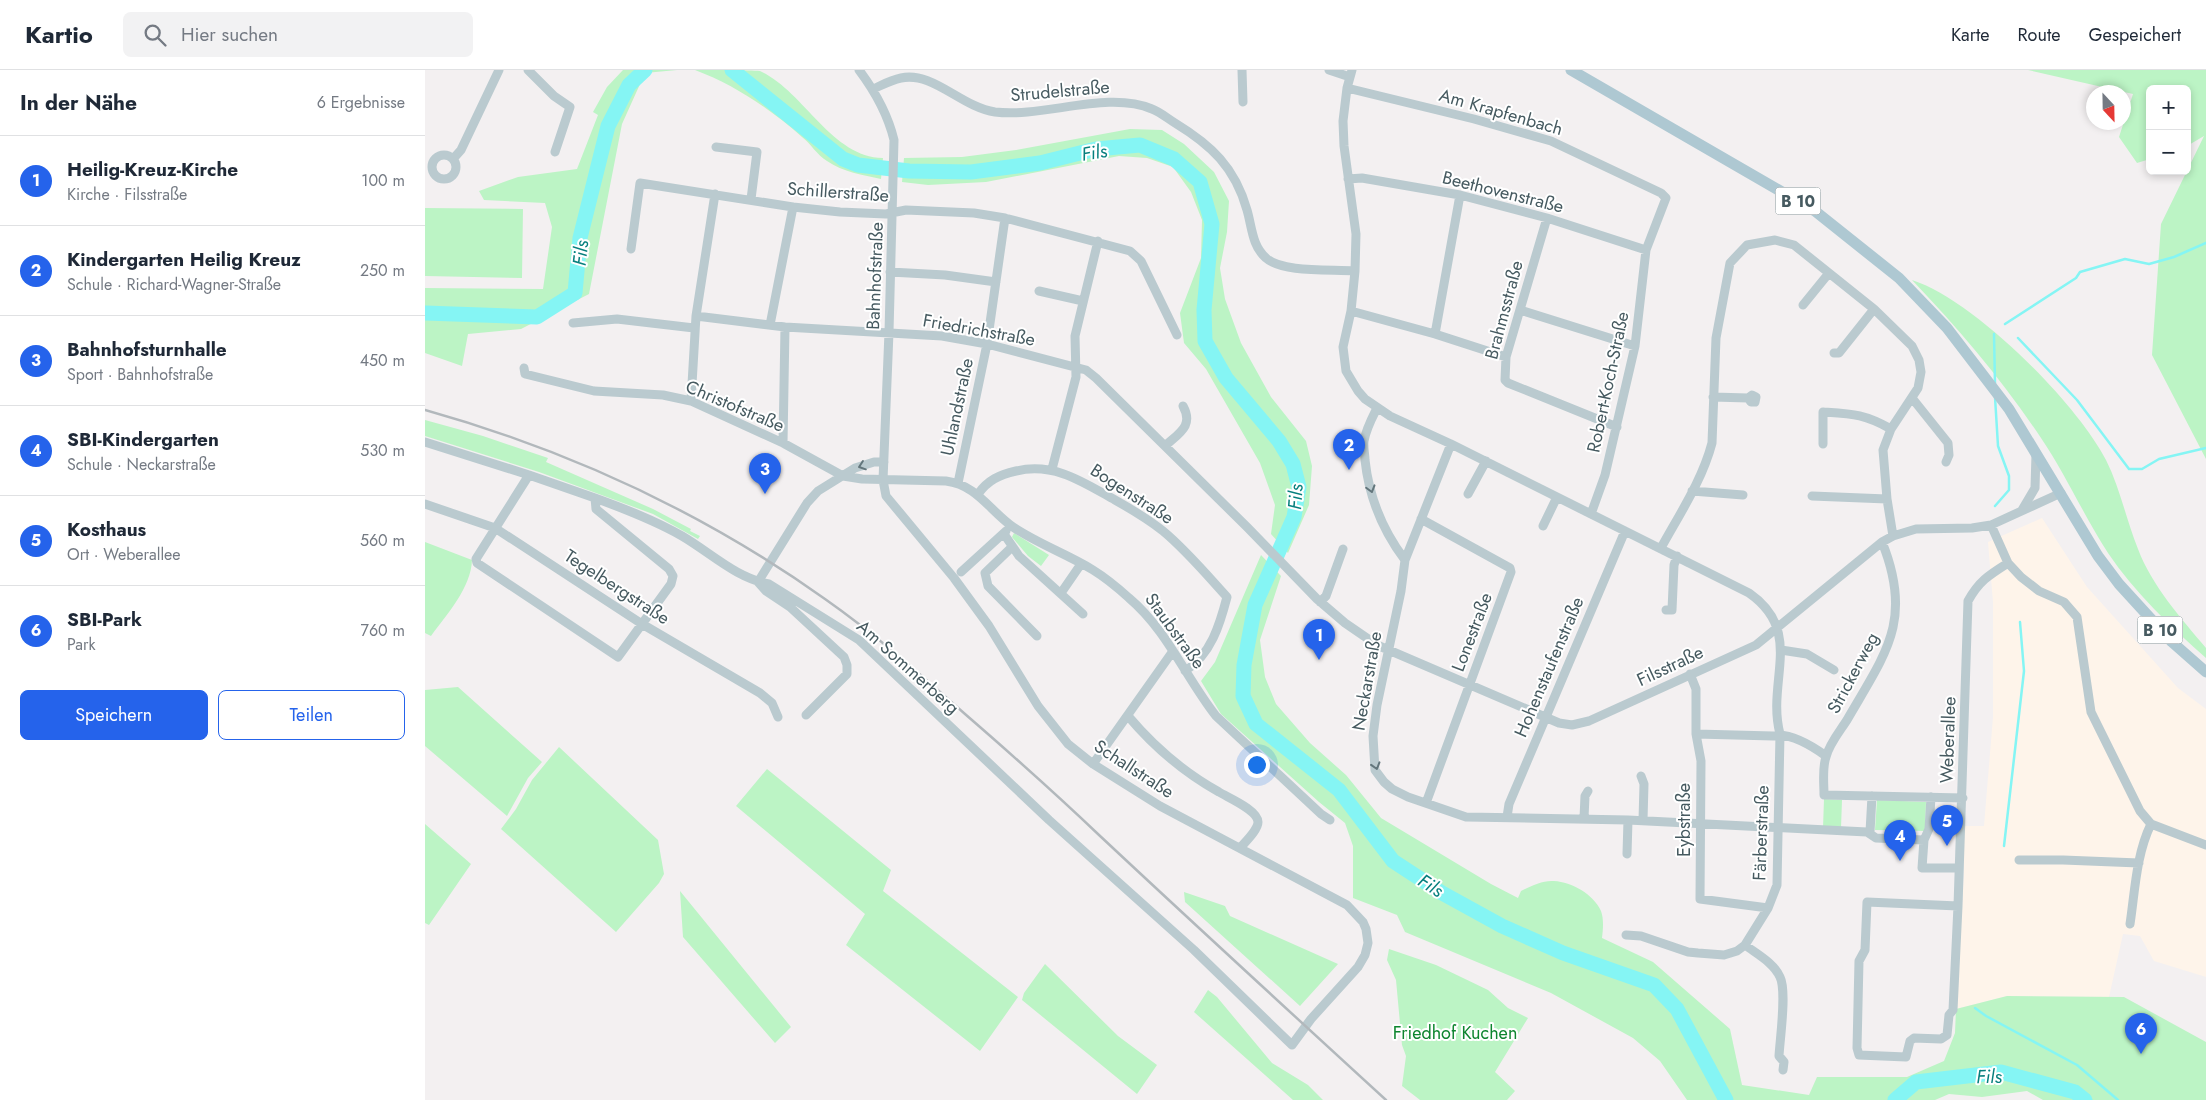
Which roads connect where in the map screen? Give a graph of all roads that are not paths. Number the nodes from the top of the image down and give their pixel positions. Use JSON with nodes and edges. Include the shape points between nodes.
{"nodes":[{"id":1,"x":499,"y":70,"type":"edge"},
{"id":2,"x":528,"y":70,"type":"edge"},
{"id":3,"x":859,"y":70,"type":"edge"},
{"id":4,"x":1242,"y":70,"type":"edge"},
{"id":5,"x":1329,"y":70,"type":"edge"},
{"id":6,"x":1571,"y":70,"type":"edge"},
{"id":7,"x":1351,"y":73,"type":"edge"},
{"id":8,"x":1347,"y":88,"type":"junction"},
{"id":9,"x":873,"y":89,"type":"junction"},
{"id":10,"x":1243,"y":102,"type":"dead end"},
{"id":11,"x":716,"y":147,"type":"dead end"},
{"id":12,"x":555,"y":152,"type":"dead end"},
{"id":13,"x":453,"y":158,"type":"dead end"},
{"id":14,"x":1348,"y":179,"type":"junction"},
{"id":15,"x":715,"y":194,"type":"junction"},
{"id":16,"x":1460,"y":195,"type":"junction"},
{"id":17,"x":1666,"y":198,"type":"joint"},
{"id":18,"x":751,"y":200,"type":"junction"},
{"id":19,"x":793,"y":207,"type":"junction"},
{"id":20,"x":893,"y":213,"type":"junction"},
{"id":21,"x":1005,"y":218,"type":"junction"},
{"id":22,"x":1547,"y":218,"type":"junction"},
{"id":23,"x":1098,"y":241,"type":"junction"},
{"id":24,"x":631,"y":249,"type":"dead end"},
{"id":25,"x":1646,"y":250,"type":"junction"},
{"id":26,"x":1355,"y":271,"type":"junction"},
{"id":27,"x":890,"y":272,"type":"junction"},
{"id":28,"x":1829,"y":273,"type":"junction"},
{"id":29,"x":995,"y":282,"type":"junction"},
{"id":30,"x":1039,"y":291,"type":"dead end"},
{"id":31,"x":1083,"y":301,"type":"junction"},
{"id":32,"x":1803,"y":305,"type":"dead end"},
{"id":33,"x":1875,"y":309,"type":"junction"},
{"id":34,"x":1520,"y":310,"type":"junction"},
{"id":35,"x":1351,"y":311,"type":"junction"},
{"id":36,"x":696,"y":316,"type":"junction"},
{"id":37,"x":573,"y":323,"type":"dead end"},
{"id":38,"x":770,"y":325,"type":"junction"},
{"id":39,"x":785,"y":327,"type":"junction"},
{"id":40,"x":695,"y":328,"type":"junction"},
{"id":41,"x":889,"y":332,"type":"junction"},
{"id":42,"x":1435,"y":334,"type":"junction"},
{"id":43,"x":1177,"y":335,"type":"dead end"},
{"id":44,"x":987,"y":344,"type":"junction"},
{"id":45,"x":1635,"y":346,"type":"junction"},
{"id":46,"x":1834,"y":353,"type":"dead end"},
{"id":47,"x":1506,"y":357,"type":"junction"},
{"id":48,"x":1076,"y":366,"type":"junction"},
{"id":49,"x":523,"y":368,"type":"dead end"},
{"id":50,"x":1713,"y":397,"type":"junction"},
{"id":51,"x":1748,"y":398,"type":"dead end"},
{"id":52,"x":1912,"y":398,"type":"junction"},
{"id":53,"x":691,"y":401,"type":"junction"},
{"id":54,"x":1183,"y":406,"type":"dead end"},
{"id":55,"x":1377,"y":408,"type":"junction"},
{"id":56,"x":1617,"y":427,"type":"junction"},
{"id":57,"x":1891,"y":429,"type":"junction"},
{"id":58,"x":425,"y":442,"type":"edge"},
{"id":59,"x":783,"y":443,"type":"junction"},
{"id":60,"x":1451,"y":444,"type":"junction"},
{"id":61,"x":1823,"y":444,"type":"dead end"},
{"id":62,"x":1165,"y":446,"type":"junction"},
{"id":63,"x":2036,"y":452,"type":"junction"},
{"id":64,"x":1486,"y":461,"type":"junction"},
{"id":65,"x":884,"y":462,"type":"junction"},
{"id":66,"x":1947,"y":462,"type":"dead end"},
{"id":67,"x":1052,"y":469,"type":"junction"},
{"id":68,"x":529,"y":475,"type":"junction"},
{"id":69,"x":843,"y":476,"type":"junction"},
{"id":70,"x":883,"y":480,"type":"junction"},
{"id":71,"x":958,"y":483,"type":"junction"},
{"id":72,"x":1692,"y":491,"type":"junction"},
{"id":73,"x":2061,"y":493,"type":"junction"},
{"id":74,"x":978,"y":494,"type":"junction"},
{"id":75,"x":1468,"y":494,"type":"dead end"},
{"id":76,"x":1743,"y":496,"type":"dead end"},
{"id":77,"x":1812,"y":496,"type":"dead end"},
{"id":78,"x":1557,"y":497,"type":"junction"},
{"id":79,"x":595,"y":498,"type":"junction"},
{"id":80,"x":1887,"y":499,"type":"junction"},
{"id":81,"x":425,"y":504,"type":"edge"},
{"id":82,"x":2023,"y":510,"type":"junction"},
{"id":83,"x":1591,"y":514,"type":"junction"},
{"id":84,"x":1421,"y":519,"type":"junction"},
{"id":85,"x":1991,"y":525,"type":"junction"},
{"id":86,"x":1011,"y":526,"type":"junction"},
{"id":87,"x":1543,"y":526,"type":"dead end"},
{"id":88,"x":495,"y":528,"type":"junction"},
{"id":89,"x":1625,"y":531,"type":"junction"},
{"id":90,"x":1004,"y":534,"type":"junction"},
{"id":91,"x":1893,"y":536,"type":"junction"},
{"id":92,"x":1882,"y":542,"type":"junction"},
{"id":93,"x":1013,"y":547,"type":"junction"},
{"id":94,"x":1267,"y":547,"type":"joint"},
{"id":95,"x":1661,"y":548,"type":"junction"},
{"id":96,"x":1343,"y":549,"type":"dead end"},
{"id":97,"x":1677,"y":556,"type":"junction"},
{"id":98,"x":1405,"y":560,"type":"junction"},
{"id":99,"x":974,"y":561,"type":"junction"},
{"id":100,"x":2008,"y":563,"type":"junction"},
{"id":101,"x":1081,"y":564,"type":"junction"},
{"id":102,"x":961,"y":572,"type":"dead end"},
{"id":103,"x":985,"y":573,"type":"junction"},
{"id":104,"x":758,"y":582,"type":"junction"},
{"id":105,"x":1061,"y":593,"type":"junction"},
{"id":106,"x":1320,"y":602,"type":"junction"},
{"id":107,"x":1666,"y":610,"type":"dead end"},
{"id":108,"x":1083,"y":614,"type":"dead end"},
{"id":109,"x":643,"y":624,"type":"junction"},
{"id":110,"x":1778,"y":628,"type":"junction"},
{"id":111,"x":1037,"y":636,"type":"dead end"},
{"id":112,"x":1389,"y":650,"type":"junction"},
{"id":113,"x":1781,"y":650,"type":"junction"},
{"id":114,"x":1173,"y":651,"type":"junction"},
{"id":115,"x":1834,"y":670,"type":"dead end"},
{"id":116,"x":1185,"y":671,"type":"junction"},
{"id":117,"x":2206,"y":672,"type":"edge"},
{"id":118,"x":1690,"y":674,"type":"junction"},
{"id":119,"x":1469,"y":684,"type":"junction"},
{"id":120,"x":806,"y":715,"type":"dead end"},
{"id":121,"x":1128,"y":716,"type":"junction"},
{"id":122,"x":778,"y":717,"type":"dead end"},
{"id":123,"x":1545,"y":717,"type":"junction"},
{"id":124,"x":1696,"y":734,"type":"junction"},
{"id":125,"x":1780,"y":734,"type":"junction"},
{"id":126,"x":1826,"y":756,"type":"junction"},
{"id":127,"x":1093,"y":764,"type":"junction"},
{"id":128,"x":1641,"y":776,"type":"dead end"},
{"id":129,"x":1588,"y":791,"type":"dead end"},
{"id":130,"x":1871,"y":796,"type":"junction"},
{"id":131,"x":1931,"y":797,"type":"junction"},
{"id":132,"x":1963,"y":798,"type":"junction"},
{"id":133,"x":1426,"y":803,"type":"junction"},
{"id":134,"x":1507,"y":817,"type":"junction"},
{"id":135,"x":1585,"y":818,"type":"junction"},
{"id":136,"x":1330,"y":820,"type":"dead end"},
{"id":137,"x":1627,"y":820,"type":"junction"},
{"id":138,"x":1643,"y":820,"type":"junction"},
{"id":139,"x":2151,"y":824,"type":"junction"},
{"id":140,"x":1701,"y":825,"type":"junction"},
{"id":141,"x":1778,"y":828,"type":"junction"},
{"id":142,"x":1870,"y":832,"type":"junction"},
{"id":143,"x":1924,"y":840,"type":"junction"},
{"id":144,"x":2206,"y":845,"type":"edge"},
{"id":145,"x":1241,"y":848,"type":"junction"},
{"id":146,"x":1627,"y":854,"type":"dead end"},
{"id":147,"x":2019,"y":860,"type":"dead end"},
{"id":148,"x":2139,"y":863,"type":"junction"},
{"id":149,"x":1959,"y":868,"type":"junction"},
{"id":150,"x":1958,"y":906,"type":"junction"},
{"id":151,"x":1768,"y":908,"type":"junction"},
{"id":152,"x":2130,"y":924,"type":"dead end"},
{"id":153,"x":1626,"y":935,"type":"dead end"},
{"id":154,"x":1745,"y":945,"type":"junction"},
{"id":155,"x":1311,"y":1019,"type":"joint"},
{"id":156,"x":1783,"y":1070,"type":"dead end"}],
"edges":[{"from":1,"to":13,"type":"street","via":[[461,150]]},
{"from":2,"to":12,"type":"street","via":[[570,107]]},
{"from":3,"to":9,"type":"street","name":"Bahnhofstraße"},
{"from":4,"to":10,"type":"street"},
{"from":5,"to":7,"type":"street"},
{"from":6,"to":63,"type":"main road","number":"B 10","via":[[1815,211],[1899,278],[1947,328],[1999,395]]},
{"from":7,"to":8,"type":"street"},
{"from":8,"to":14,"type":"street","via":[[1343,121]]},
{"from":8,"to":17,"type":"street","name":"Am Krapfenbach","via":[[1551,141]]},
{"from":9,"to":20,"type":"street","name":"Bahnhofstraße","via":[[892,129]]},
{"from":9,"to":26,"type":"street","name":"Strudelstraße","via":[[901,78],[918,77],[957,98],[993,111],[1017,113],[1118,102],[1152,109],[1202,140],[1231,171],[1242,195],[1252,234],[1267,259],[1284,267]]},
{"from":11,"to":18,"type":"street","via":[[757,152]]},
{"from":14,"to":16,"type":"street","name":"Beethovenstraße","via":[[1362,178]]},
{"from":14,"to":26,"type":"street","via":[[1356,234]]},
{"from":15,"to":18,"type":"street","name":"Schillerstraße"},
{"from":15,"to":24,"type":"street","name":"Schillerstraße","via":[[640,183]]},
{"from":15,"to":36,"type":"street"},
{"from":16,"to":22,"type":"street","name":"Beethovenstraße"},
{"from":16,"to":42,"type":"street"},
{"from":17,"to":25,"type":"street","name":"Robert-Koch-Straße"},
{"from":18,"to":19,"type":"street","name":"Schillerstraße"},
{"from":19,"to":20,"type":"street","name":"Schillerstraße"},
{"from":19,"to":38,"type":"street"},
{"from":20,"to":21,"type":"street","name":"Schillerstraße","via":[[906,210],[974,213]]},
{"from":20,"to":27,"type":"street","name":"Bahnhofstraße"},
{"from":21,"to":23,"type":"street","name":"Schillerstraße"},
{"from":21,"to":29,"type":"street","name":"Uhlandstraße"},
{"from":22,"to":25,"type":"street","name":"Beethovenstraße"},
{"from":22,"to":34,"type":"street","name":"Brahmsstraße"},
{"from":23,"to":31,"type":"street"},
{"from":23,"to":43,"type":"street","name":"Schillerstraße","via":[[1130,251],[1141,261]]},
{"from":25,"to":45,"type":"street","name":"Robert-Koch-Straße"},
{"from":26,"to":35,"type":"street"},
{"from":27,"to":29,"type":"street"},
{"from":27,"to":41,"type":"street","name":"Bahnhofstraße"},
{"from":28,"to":32,"type":"street"},
{"from":28,"to":33,"type":"street"},
{"from":28,"to":50,"type":"street","via":[[1794,245],[1775,240],[1747,245],[1740,252],[1730,263],[1723,299],[1716,338]]},
{"from":29,"to":44,"type":"street","name":"Uhlandstraße"},
{"from":30,"to":31,"type":"street"},
{"from":31,"to":48,"type":"street","via":[[1075,336]]},
{"from":33,"to":46,"type":"street","via":[[1839,353]]},
{"from":33,"to":52,"type":"street","via":[[1912,346],[1919,360],[1921,372]]},
{"from":34,"to":45,"type":"street"},
{"from":34,"to":47,"type":"street","name":"Brahmsstraße"},
{"from":35,"to":42,"type":"street"},
{"from":35,"to":55,"type":"street","via":[[1343,347],[1346,370],[1358,391]]},
{"from":36,"to":38,"type":"street","name":"Friedrichstraße"},
{"from":36,"to":40,"type":"street"},
{"from":37,"to":40,"type":"street","via":[[617,318]]},
{"from":38,"to":39,"type":"street","name":"Friedrichstraße"},
{"from":39,"to":41,"type":"street","name":"Friedrichstraße"},
{"from":39,"to":59,"type":"street"},
{"from":40,"to":53,"type":"street"},
{"from":41,"to":44,"type":"street","name":"Friedrichstraße"},
{"from":41,"to":65,"type":"street","name":"Bahnhofstraße"},
{"from":42,"to":47,"type":"street"},
{"from":44,"to":48,"type":"street","name":"Friedrichstraße"},
{"from":44,"to":71,"type":"street","name":"Uhlandstraße"},
{"from":45,"to":56,"type":"street","name":"Robert-Koch-Straße"},
{"from":47,"to":56,"type":"street","name":"Brahmsstraße","via":[[1504,372],[1508,383]]},
{"from":48,"to":62,"type":"street","name":"Friedrichstraße","via":[[1096,378]]},
{"from":48,"to":67,"type":"street"},
{"from":49,"to":53,"type":"street","name":"Christofstraße","via":[[525,374],[594,391],[663,395]]},
{"from":50,"to":51,"type":"street"},
{"from":50,"to":72,"type":"street","via":[[1712,443]]},
{"from":52,"to":57,"type":"street"},
{"from":52,"to":66,"type":"street","via":[[1948,443]]},
{"from":53,"to":59,"type":"street","name":"Christofstraße"},
{"from":54,"to":62,"type":"street","via":[[1188,415],[1187,423]]},
{"from":55,"to":60,"type":"street"},
{"from":55,"to":98,"type":"street","one_way":true,"via":[[1364,442],[1367,472],[1379,517]]},
{"from":56,"to":83,"type":"street","name":"Robert-Koch-Straße"},
{"from":57,"to":61,"type":"street","via":[[1869,418],[1823,412]]},
{"from":57,"to":80,"type":"street","via":[[1883,450]]},
{"from":58,"to":68,"type":"street","name":"Am Sommerberg"},
{"from":59,"to":69,"type":"street","name":"Christofstraße"},
{"from":60,"to":64,"type":"street"},
{"from":60,"to":84,"type":"street","name":"Neckarstraße"},
{"from":62,"to":94,"type":"street","name":"Friedrichstraße"},
{"from":63,"to":73,"type":"main road","number":"B 10"},
{"from":63,"to":82,"type":"street","via":[[2035,488]]},
{"from":64,"to":75,"type":"street"},
{"from":64,"to":78,"type":"street"},
{"from":65,"to":69,"type":"street","one_way":true,"via":[[865,464]]},
{"from":65,"to":70,"type":"street","name":"Bahnhofstraße"},
{"from":67,"to":74,"type":"street","name":"Bogenstraße","via":[[1024,469],[1003,474],[988,482]]},
{"from":67,"to":116,"type":"street","name":"Bogenstraße","via":[[1075,477],[1162,530],[1227,597],[1210,644],[1194,666]]},
{"from":68,"to":79,"type":"street","name":"Am Sommerberg"},
{"from":68,"to":88,"type":"street"},
{"from":69,"to":70,"type":"street"},
{"from":69,"to":104,"type":"street","via":[[831,481],[807,503]]},
{"from":70,"to":71,"type":"street","name":"Staubstraße"},
{"from":70,"to":127,"type":"street","name":"Schallstraße","via":[[886,496],[989,626],[1038,706],[1068,744]]},
{"from":71,"to":74,"type":"street","name":"Staubstraße"},
{"from":72,"to":76,"type":"street"},
{"from":72,"to":95,"type":"street"},
{"from":73,"to":82,"type":"street","name":"Filsstraße"},
{"from":73,"to":117,"type":"main road","number":"B 10","via":[[2098,556],[2119,584],[2172,642]]},
{"from":74,"to":86,"type":"street","name":"Staubstraße"},
{"from":77,"to":80,"type":"street"},
{"from":78,"to":83,"type":"street"},
{"from":78,"to":87,"type":"street"},
{"from":79,"to":104,"type":"street","name":"Am Sommerberg","via":[[650,518],[734,571]]},
{"from":79,"to":109,"type":"street","via":[[596,509],[669,569],[673,576],[671,584]]},
{"from":80,"to":91,"type":"street"},
{"from":81,"to":88,"type":"street","name":"Tegelbergstraße"},
{"from":82,"to":85,"type":"street","name":"Filsstraße"},
{"from":83,"to":89,"type":"street"},
{"from":84,"to":98,"type":"street","name":"Neckarstraße"},
{"from":84,"to":119,"type":"street","name":"Lonestraße","via":[[1510,568],[1510,577]]},
{"from":85,"to":91,"type":"street","name":"Filsstraße","via":[[1925,528]]},
{"from":85,"to":100,"type":"street"},
{"from":86,"to":90,"type":"street"},
{"from":86,"to":101,"type":"street","name":"Staubstraße"},
{"from":88,"to":109,"type":"street","name":"Tegelbergstraße"},
{"from":88,"to":109,"type":"street","via":[[476,559],[481,567],[618,657]]},
{"from":89,"to":95,"type":"street"},
{"from":89,"to":123,"type":"street","name":"Hohenstaufenstraße"},
{"from":90,"to":93,"type":"street"},
{"from":90,"to":99,"type":"street"},
{"from":91,"to":92,"type":"street","name":"Filsstraße"},
{"from":92,"to":110,"type":"street","name":"Filsstraße"},
{"from":92,"to":126,"type":"street","name":"Strickerweg","via":[[1892,567],[1897,598],[1892,633],[1884,655]]},
{"from":93,"to":103,"type":"street"},
{"from":93,"to":105,"type":"street"},
{"from":94,"to":106,"type":"street","name":"Filsstraße"},
{"from":95,"to":97,"type":"street"},
{"from":96,"to":106,"type":"street"},
{"from":97,"to":107,"type":"street","via":[[1672,610]]},
{"from":97,"to":110,"type":"street","via":[[1760,600]]},
{"from":98,"to":112,"type":"street","name":"Neckarstraße"},
{"from":99,"to":102,"type":"street"},
{"from":99,"to":103,"type":"street"},
{"from":100,"to":132,"type":"street","name":"Weberallee","via":[[1984,578],[1968,601]]},
{"from":100,"to":139,"type":"street","via":[[2039,590],[2064,602],[2077,617],[2091,712],[2133,800]]},
{"from":101,"to":105,"type":"street"},
{"from":101,"to":114,"type":"street","name":"Staubstraße","via":[[1131,599]]},
{"from":103,"to":111,"type":"street","via":[[987,586]]},
{"from":104,"to":120,"type":"street","name":"Am Sommerberg","via":[[844,657],[847,665],[847,674]]},
{"from":104,"to":155,"type":"street","name":"Am Sommerberg","via":[[769,584],[859,640],[1049,820],[1194,950],[1291,1046]]},
{"from":105,"to":108,"type":"street"},
{"from":106,"to":112,"type":"street","name":"Filsstraße","via":[[1351,627]]},
{"from":109,"to":122,"type":"street","name":"Tegelbergstraße","via":[[760,693],[772,703]]},
{"from":110,"to":113,"type":"street","name":"Färberstraße"},
{"from":110,"to":118,"type":"street","name":"Filsstraße","via":[[1756,645]]},
{"from":112,"to":119,"type":"street","name":"Filsstraße"},
{"from":112,"to":133,"type":"street","name":"Neckarstraße","one_way":true,"via":[[1373,736],[1375,770],[1392,789]]},
{"from":113,"to":115,"type":"street","via":[[1807,654]]},
{"from":113,"to":125,"type":"street","name":"Färberstraße","via":[[1777,713]]},
{"from":114,"to":116,"type":"street","name":"Staubstraße"},
{"from":114,"to":121,"type":"street"},
{"from":116,"to":136,"type":"street","name":"Staubstraße","via":[[1217,716]]},
{"from":118,"to":123,"type":"street","name":"Filsstraße","via":[[1581,724],[1559,723]]},
{"from":118,"to":124,"type":"street","name":"Eybstraße","via":[[1696,689]]},
{"from":119,"to":123,"type":"street","name":"Filsstraße"},
{"from":119,"to":133,"type":"street","name":"Lonestraße"},
{"from":121,"to":127,"type":"street"},
{"from":121,"to":145,"type":"street","via":[[1168,758],[1256,815],[1257,827]]},
{"from":123,"to":134,"type":"street","name":"Hohenstaufenstraße","via":[[1509,804]]},
{"from":124,"to":125,"type":"street"},
{"from":124,"to":140,"type":"street","name":"Eybstraße","via":[[1701,761]]},
{"from":125,"to":126,"type":"street"},
{"from":125,"to":141,"type":"street","name":"Färberstraße"},
{"from":126,"to":130,"type":"street","via":[[1824,795]]},
{"from":127,"to":145,"type":"street","name":"Schallstraße","via":[[1160,806]]},
{"from":128,"to":138,"type":"street","via":[[1644,784]]},
{"from":129,"to":135,"type":"street"},
{"from":130,"to":131,"type":"street"},
{"from":130,"to":142,"type":"street"},
{"from":131,"to":132,"type":"street"},
{"from":131,"to":143,"type":"street","via":[[1929,829]]},
{"from":132,"to":149,"type":"street","name":"Weberallee"},
{"from":133,"to":134,"type":"street","name":"Neckarstraße","via":[[1466,817]]},
{"from":134,"to":135,"type":"street","name":"Neckarstraße"},
{"from":135,"to":137,"type":"street","name":"Neckarstraße"},
{"from":137,"to":138,"type":"street","name":"Neckarstraße"},
{"from":137,"to":146,"type":"street"},
{"from":138,"to":140,"type":"street","name":"Neckarstraße"},
{"from":139,"to":144,"type":"street"},
{"from":139,"to":148,"type":"street","via":[[2144,838]]},
{"from":140,"to":141,"type":"street","name":"Neckarstraße"},
{"from":140,"to":151,"type":"street","name":"Eybstraße","via":[[1700,899]]},
{"from":141,"to":142,"type":"street","name":"Neckarstraße"},
{"from":141,"to":151,"type":"street","name":"Färberstraße","via":[[1777,885]]},
{"from":142,"to":143,"type":"street","name":"Neckarstraße","via":[[1876,838]]},
{"from":143,"to":149,"type":"street","via":[[1922,868]]},
{"from":145,"to":155,"type":"street","name":"Schallstraße","via":[[1347,905],[1366,929],[1368,943],[1358,967]]},
{"from":147,"to":148,"type":"street"},
{"from":148,"to":152,"type":"street"},
{"from":149,"to":150,"type":"street","name":"Weberallee"},
{"from":150,"to":150,"type":"street","name":"Weberallee","via":[[1953,1010],[1949,1015],[1947,1035],[1941,1039],[1914,1038],[1910,1041],[1906,1057],[1859,1055],[1859,961],[1865,950],[1867,902]]},
{"from":151,"to":154,"type":"street","name":"Färberstraße"},
{"from":153,"to":154,"type":"street","via":[[1641,936],[1698,953],[1724,955]]},
{"from":154,"to":156,"type":"street","via":[[1781,978],[1779,1056],[1784,1062]]}]}
